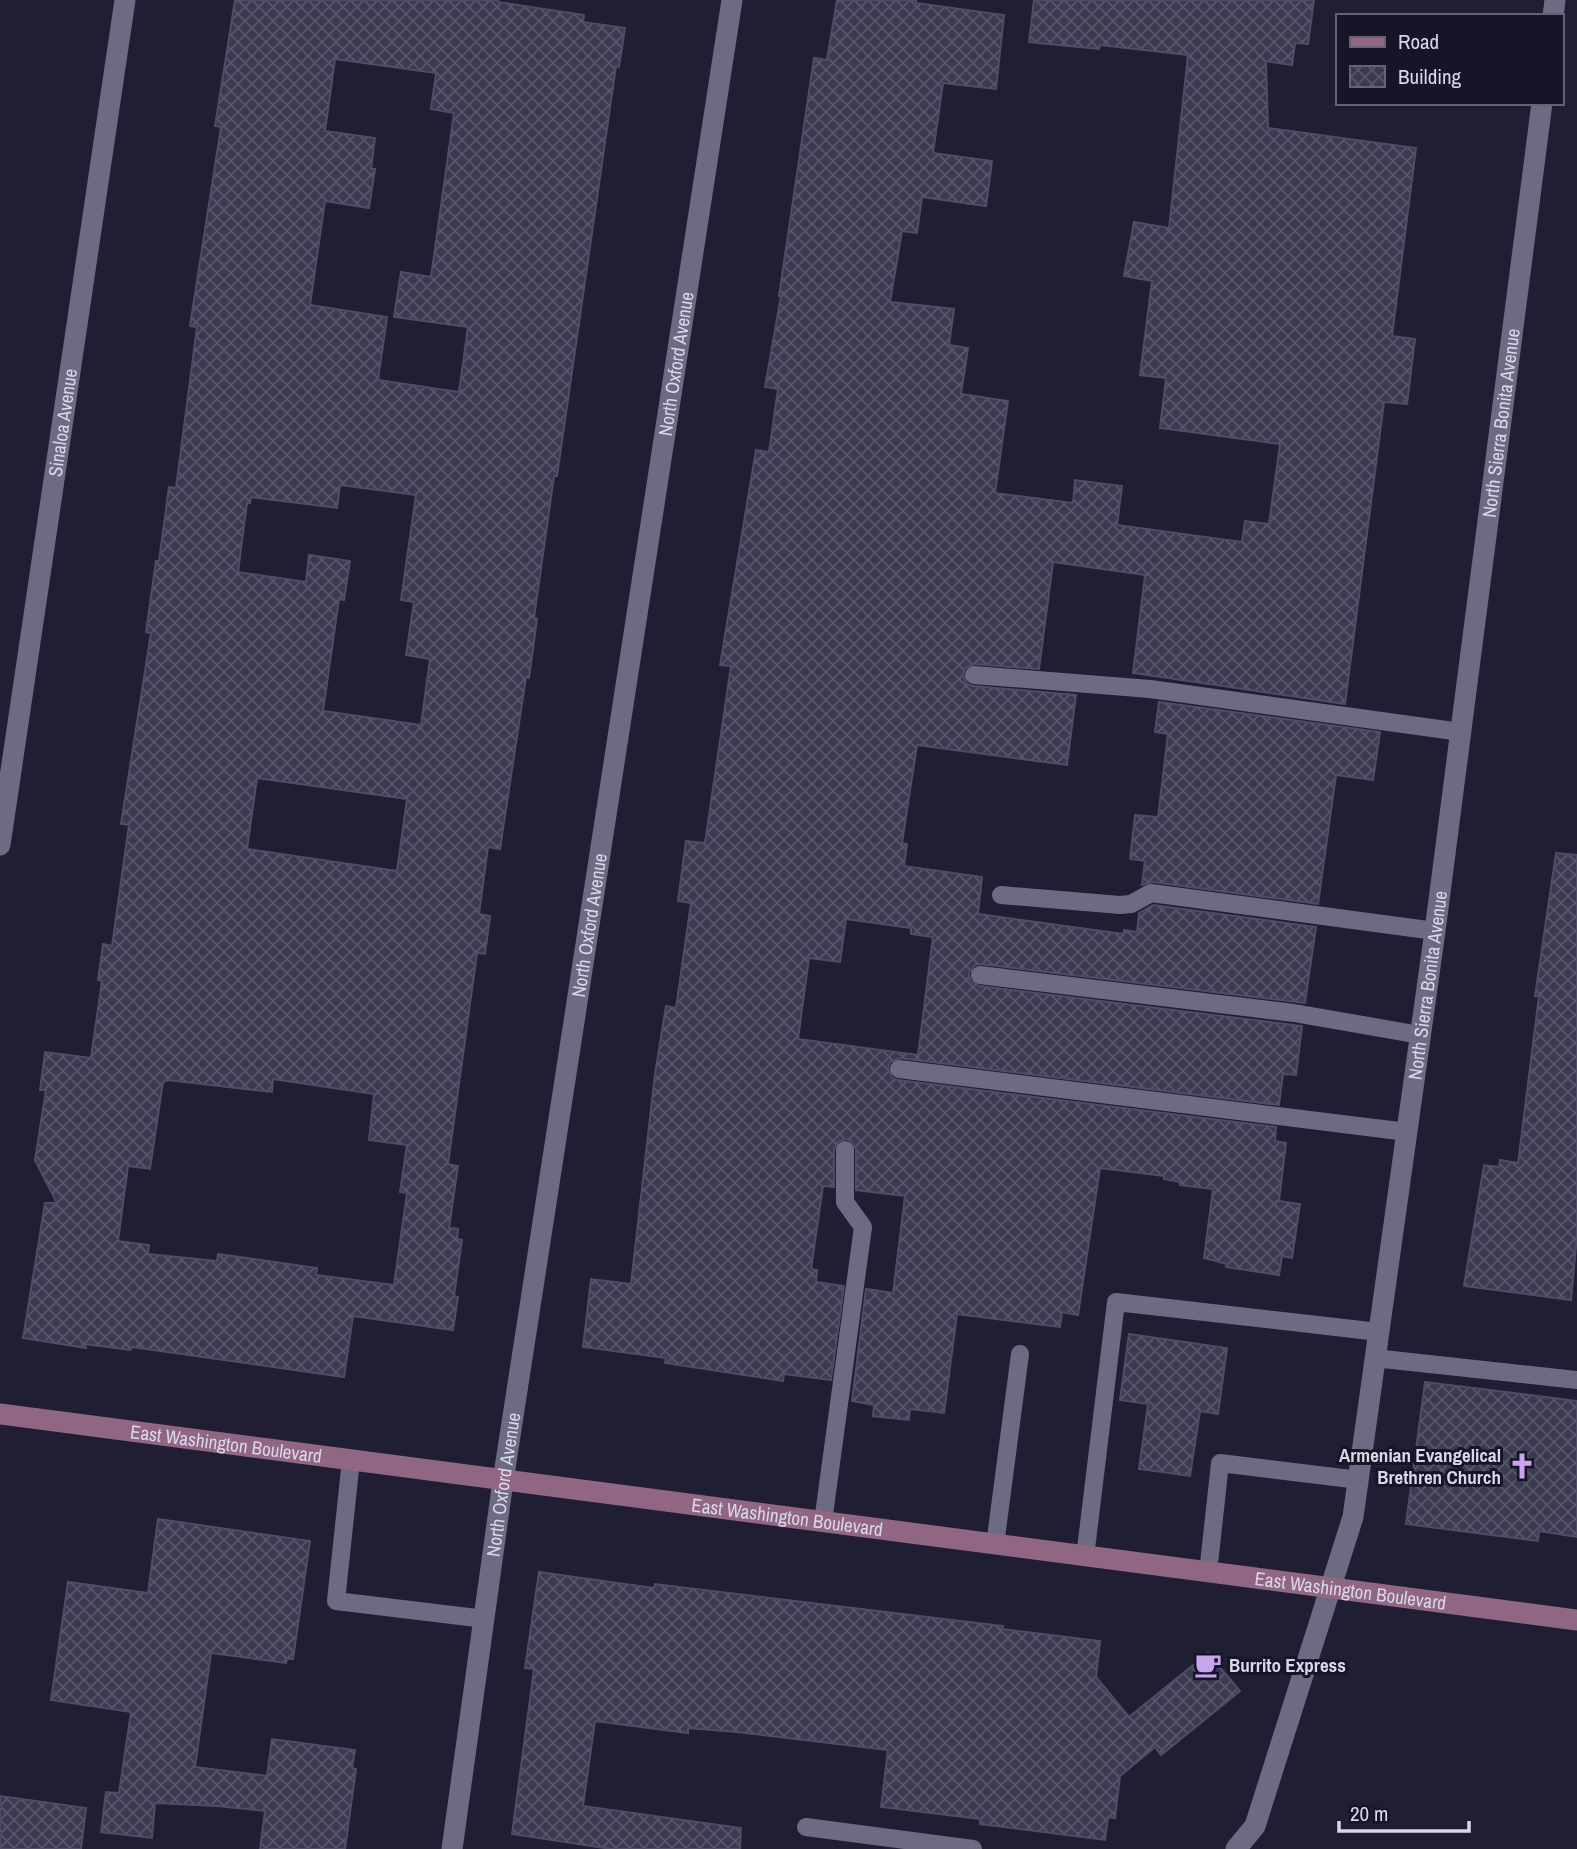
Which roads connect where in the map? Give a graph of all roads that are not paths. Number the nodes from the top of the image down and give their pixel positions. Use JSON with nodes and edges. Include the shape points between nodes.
{"nodes":[{"id":1,"x":125,"y":0,"type":"edge"},
{"id":2,"x":732,"y":0,"type":"edge"},
{"id":3,"x":1542,"y":105,"type":"edge"},
{"id":4,"x":974,"y":675,"type":"dead end"},
{"id":5,"x":1461,"y":733,"type":"junction"},
{"id":6,"x":0,"y":845,"type":"edge"},
{"id":7,"x":1001,"y":895,"type":"dead end"},
{"id":8,"x":1435,"y":931,"type":"junction"},
{"id":9,"x":980,"y":975,"type":"dead end"},
{"id":10,"x":1420,"y":1035,"type":"junction"},
{"id":11,"x":900,"y":1069,"type":"dead end"},
{"id":12,"x":1407,"y":1132,"type":"junction"},
{"id":13,"x":845,"y":1150,"type":"dead end"},
{"id":14,"x":1379,"y":1332,"type":"junction"},
{"id":15,"x":1020,"y":1354,"type":"dead end"},
{"id":16,"x":1374,"y":1358,"type":"junction"},
{"id":17,"x":1577,"y":1380,"type":"edge"},
{"id":18,"x":0,"y":1414,"type":"edge"},
{"id":19,"x":351,"y":1460,"type":"junction"},
{"id":20,"x":1359,"y":1480,"type":"junction"},
{"id":21,"x":503,"y":1481,"type":"junction"},
{"id":22,"x":822,"y":1522,"type":"junction"},
{"id":23,"x":995,"y":1545,"type":"junction"},
{"id":24,"x":1085,"y":1557,"type":"junction"},
{"id":25,"x":1208,"y":1573,"type":"junction"},
{"id":26,"x":1332,"y":1589,"type":"junction"},
{"id":27,"x":485,"y":1619,"type":"junction"},
{"id":28,"x":1577,"y":1619,"type":"edge"},
{"id":29,"x":806,"y":1828,"type":"dead end"},
{"id":30,"x":452,"y":1849,"type":"edge"},
{"id":31,"x":973,"y":1849,"type":"edge"},
{"id":32,"x":1236,"y":1849,"type":"edge"}],
"edges":[{"from":1,"to":6,"type":"street","name":"Sinaloa Avenue"},
{"from":2,"to":21,"type":"street","name":"North Oxford Avenue"},
{"from":3,"to":5,"type":"street","name":"North Sierra Bonita Avenue"},
{"from":4,"to":5,"type":"lane","via":[[1150,690]]},
{"from":5,"to":8,"type":"street","name":"North Sierra Bonita Avenue"},
{"from":7,"to":8,"type":"lane","via":[[1119,905],[1151,893]]},
{"from":8,"to":10,"type":"street","name":"North Sierra Bonita Avenue"},
{"from":9,"to":10,"type":"lane","via":[[1294,1013]]},
{"from":10,"to":12,"type":"street","name":"North Sierra Bonita Avenue"},
{"from":11,"to":12,"type":"lane"},
{"from":12,"to":14,"type":"street","name":"North Sierra Bonita Avenue"},
{"from":13,"to":22,"type":"lane","via":[[845,1202],[863,1227]]},
{"from":14,"to":16,"type":"street","name":"North Sierra Bonita Avenue"},
{"from":14,"to":24,"type":"lane","via":[[1116,1302]]},
{"from":15,"to":23,"type":"lane"},
{"from":16,"to":17,"type":"lane"},
{"from":16,"to":20,"type":"street","name":"North Sierra Bonita Avenue"},
{"from":18,"to":19,"type":"main road","name":"East Washington Boulevard"},
{"from":19,"to":21,"type":"main road","name":"East Washington Boulevard"},
{"from":19,"to":27,"type":"lane","via":[[336,1601]]},
{"from":20,"to":25,"type":"lane","via":[[1220,1463]]},
{"from":20,"to":26,"type":"street","name":"North Sierra Bonita Avenue"},
{"from":21,"to":22,"type":"main road","name":"East Washington Boulevard"},
{"from":21,"to":27,"type":"street","name":"North Oxford Avenue"},
{"from":22,"to":23,"type":"main road","name":"East Washington Boulevard"},
{"from":23,"to":24,"type":"main road","name":"East Washington Boulevard"},
{"from":24,"to":25,"type":"main road","name":"East Washington Boulevard"},
{"from":25,"to":26,"type":"main road","name":"East Washington Boulevard"},
{"from":26,"to":28,"type":"main road","name":"East Washington Boulevard"},
{"from":26,"to":32,"type":"street","name":"North Sierra Bonita Avenue","via":[[1255,1826]]},
{"from":27,"to":30,"type":"street","name":"North Oxford Avenue"},
{"from":29,"to":31,"type":"lane"}]}
